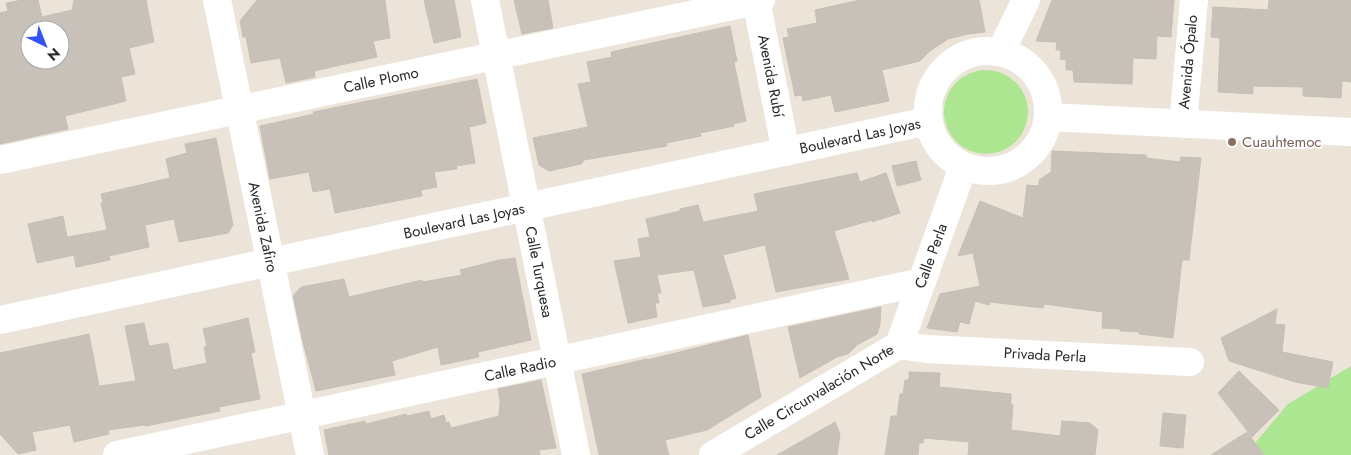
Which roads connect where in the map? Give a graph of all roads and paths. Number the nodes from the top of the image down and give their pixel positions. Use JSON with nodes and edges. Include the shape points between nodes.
{"nodes":[{"id":1,"x":217,"y":0,"type":"edge"},
{"id":2,"x":485,"y":0,"type":"edge"},
{"id":3,"x":758,"y":0,"type":"edge"},
{"id":4,"x":1026,"y":0,"type":"edge"},
{"id":5,"x":1194,"y":0,"type":"edge"},
{"id":6,"x":1001,"y":51,"type":"junction"},
{"id":7,"x":496,"y":56,"type":"junction"},
{"id":8,"x":239,"y":110,"type":"junction"},
{"id":9,"x":1049,"y":117,"type":"junction"},
{"id":10,"x":928,"y":121,"type":"junction"},
{"id":11,"x":1183,"y":124,"type":"junction"},
{"id":12,"x":1351,"y":132,"type":"edge"},
{"id":13,"x":786,"y":152,"type":"junction"},
{"id":14,"x":0,"y":160,"type":"edge"},
{"id":15,"x":963,"y":167,"type":"junction"},
{"id":16,"x":526,"y":208,"type":"junction"},
{"id":17,"x":270,"y":263,"type":"junction"},
{"id":18,"x":922,"y":282,"type":"junction"},
{"id":19,"x":0,"y":320,"type":"edge"},
{"id":20,"x":899,"y":345,"type":"junction"},
{"id":21,"x":557,"y":361,"type":"junction"},
{"id":22,"x":1190,"y":362,"type":"dead end"},
{"id":23,"x":302,"y":415,"type":"junction"},
{"id":24,"x":117,"y":455,"type":"edge"},
{"id":25,"x":310,"y":455,"type":"edge"},
{"id":26,"x":576,"y":455,"type":"edge"},
{"id":27,"x":712,"y":455,"type":"edge"}],
"edges":[{"from":1,"to":8,"type":"street","name":"Avenida Zafiro"},
{"from":2,"to":7,"type":"street","name":"Calle Turquesa"},
{"from":3,"to":7,"type":"street","name":"Calle Plomo"},
{"from":3,"to":13,"type":"street","name":"Avenida Rubí"},
{"from":4,"to":6,"type":"street"},
{"from":5,"to":11,"type":"street","name":"Avenida Ópalo"},
{"from":6,"to":9,"type":"street","via":[[1021,60],[1038,75],[1047,95]]},
{"from":6,"to":10,"type":"street","via":[[981,50],[962,56],[946,67],[934,83],[928,102]]},
{"from":7,"to":8,"type":"street","name":"Calle Plomo"},
{"from":7,"to":16,"type":"street","name":"Calle Turquesa"},
{"from":8,"to":14,"type":"street","name":"Calle Plomo"},
{"from":8,"to":17,"type":"street","name":"Avenida Zafiro"},
{"from":9,"to":11,"type":"street"},
{"from":9,"to":15,"type":"street","via":[[1040,143],[1020,162],[994,172]]},
{"from":10,"to":13,"type":"street","name":"Boulevard Las Joyas"},
{"from":10,"to":15,"type":"street","via":[[932,137],[941,150]]},
{"from":11,"to":12,"type":"street"},
{"from":13,"to":16,"type":"street","name":"Boulevard Las Joyas"},
{"from":15,"to":18,"type":"street","name":"Calle Perla"},
{"from":16,"to":17,"type":"street","name":"Boulevard Las Joyas"},
{"from":16,"to":21,"type":"street","name":"Calle Turquesa"},
{"from":17,"to":19,"type":"street","name":"Boulevard Las Joyas"},
{"from":17,"to":23,"type":"street","name":"Avenida Zafiro"},
{"from":18,"to":20,"type":"street","name":"Calle Perla"},
{"from":18,"to":21,"type":"street","name":"Calle Radio"},
{"from":20,"to":22,"type":"street","name":"Privada Perla"},
{"from":20,"to":27,"type":"street","name":"Calle Circunvalación Norte"},
{"from":21,"to":23,"type":"street","name":"Calle Radio"},
{"from":21,"to":26,"type":"street","name":"Calle Turquesa"},
{"from":23,"to":24,"type":"street","name":"Calle Radio"},
{"from":23,"to":25,"type":"street","name":"Avenida Zafiro"}]}
